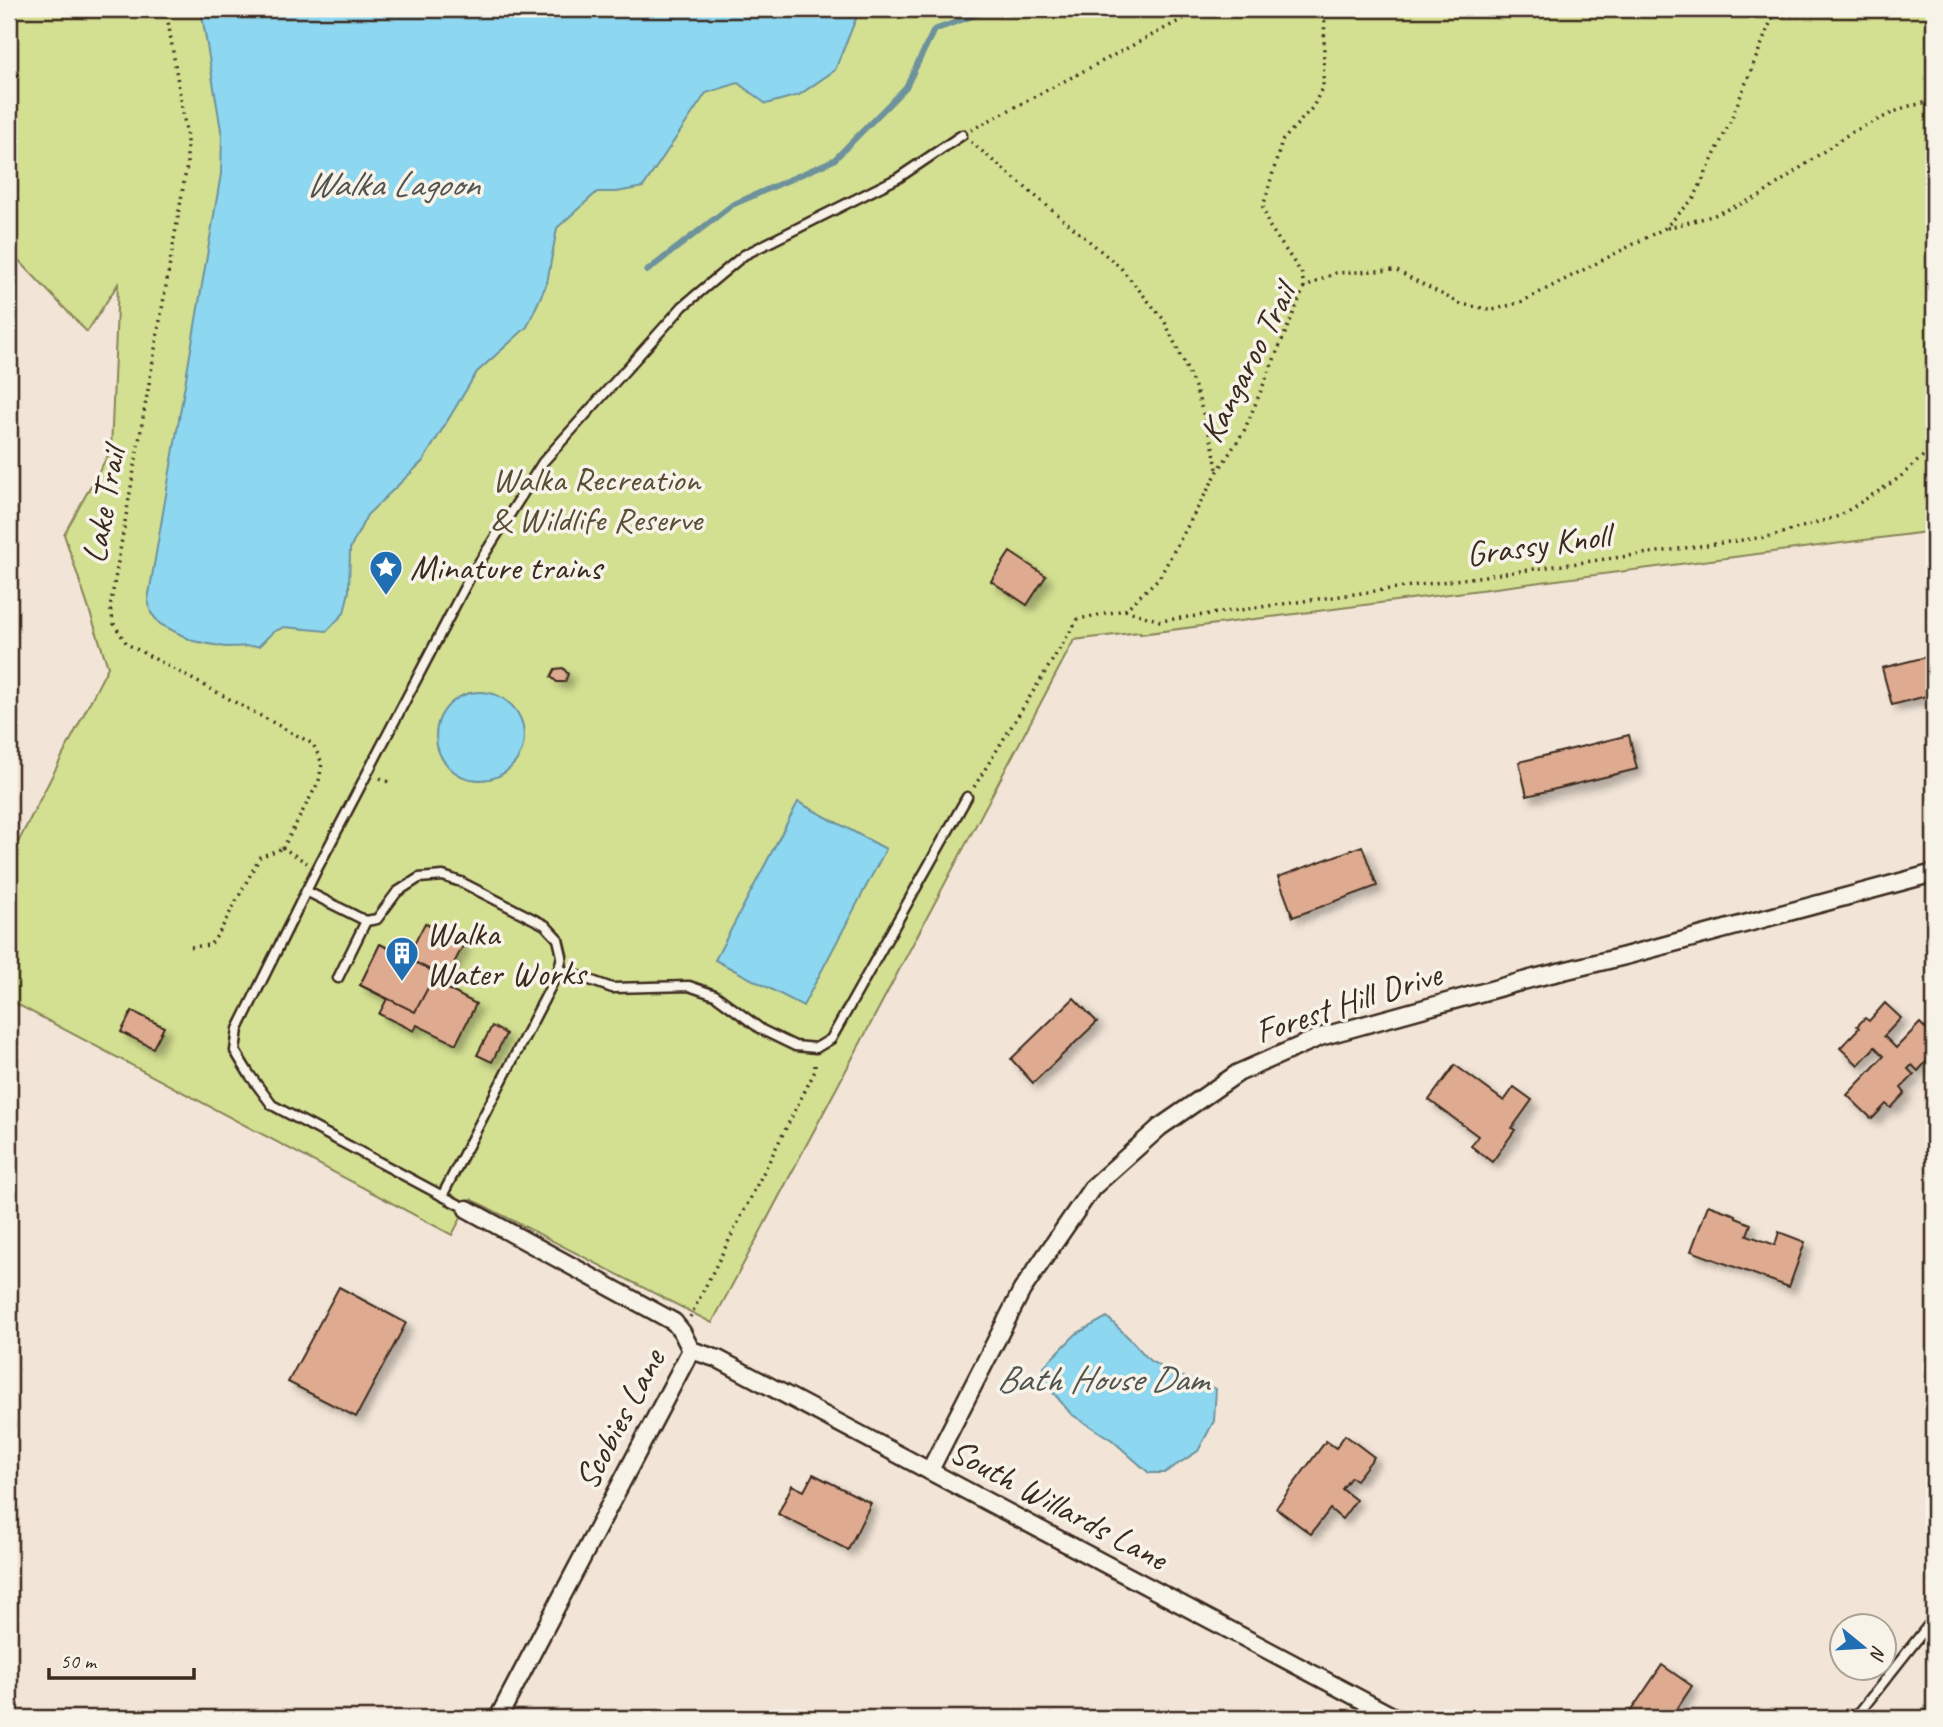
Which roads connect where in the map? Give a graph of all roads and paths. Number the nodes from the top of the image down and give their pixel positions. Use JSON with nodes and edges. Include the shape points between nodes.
{"nodes":[{"id":1,"x":166,"y":9,"type":"edge"},
{"id":2,"x":1202,"y":9,"type":"edge"},
{"id":3,"x":1325,"y":9,"type":"edge"},
{"id":4,"x":1772,"y":9,"type":"edge"},
{"id":5,"x":1880,"y":9,"type":"edge"},
{"id":6,"x":1773,"y":16,"type":"junction"},
{"id":7,"x":1934,"y":101,"type":"edge"},
{"id":8,"x":962,"y":135,"type":"junction"},
{"id":9,"x":1665,"y":228,"type":"junction"},
{"id":10,"x":1304,"y":288,"type":"junction"},
{"id":11,"x":1934,"y":446,"type":"edge"},
{"id":12,"x":1218,"y":471,"type":"junction"},
{"id":13,"x":1125,"y":610,"type":"junction"},
{"id":14,"x":386,"y":781,"type":"dead end"},
{"id":15,"x":392,"y":784,"type":"dead end"},
{"id":16,"x":967,"y":797,"type":"joint"},
{"id":17,"x":283,"y":848,"type":"junction"},
{"id":18,"x":317,"y":869,"type":"junction"},
{"id":19,"x":1934,"y":873,"type":"edge"},
{"id":20,"x":306,"y":891,"type":"junction"},
{"id":21,"x":366,"y":921,"type":"junction"},
{"id":22,"x":191,"y":947,"type":"dead end"},
{"id":23,"x":559,"y":969,"type":"junction"},
{"id":24,"x":338,"y":978,"type":"dead end"},
{"id":25,"x":816,"y":1048,"type":"junction"},
{"id":26,"x":442,"y":1196,"type":"junction"},
{"id":27,"x":467,"y":1209,"type":"joint"},
{"id":28,"x":682,"y":1332,"type":"junction"},
{"id":29,"x":691,"y":1349,"type":"junction"},
{"id":30,"x":930,"y":1470,"type":"junction"},
{"id":31,"x":1934,"y":1618,"type":"edge"},
{"id":32,"x":498,"y":1718,"type":"edge"},
{"id":33,"x":1396,"y":1718,"type":"edge"},
{"id":34,"x":1855,"y":1718,"type":"edge"}],
"edges":[{"from":1,"to":17,"type":"path","name":"Lake Trail","via":[[187,138],[187,165],[110,608],[127,643],[313,744],[322,762],[319,781]]},
{"from":2,"to":8,"type":"path"},
{"from":3,"to":10,"type":"path","via":[[1323,86],[1312,107],[1282,141],[1263,207],[1268,224],[1302,274]]},
{"from":4,"to":6,"type":"path"},
{"from":5,"to":6,"type":"path"},
{"from":6,"to":9,"type":"path","name":"Kangaroo Trail","via":[[1694,198]]},
{"from":7,"to":9,"type":"path","via":[[1905,107],[1850,133],[1760,196],[1712,216]]},
{"from":8,"to":12,"type":"path","via":[[1120,267],[1164,320],[1195,387]]},
{"from":8,"to":18,"type":"lane","via":[[898,178],[744,255],[683,306],[574,426],[543,462],[470,577]]},
{"from":9,"to":10,"type":"path","name":"Kangaroo Trail","via":[[1521,302],[1493,310],[1461,304],[1395,270],[1335,273]]},
{"from":10,"to":12,"type":"path","name":"Kangaroo Trail","via":[[1244,430]]},
{"from":11,"to":13,"type":"path","name":"Grassy Knoll","via":[[1899,478],[1839,516],[1772,536],[1160,621]]},
{"from":12,"to":13,"type":"path","name":"Kangaroo Trail","via":[[1159,578]]},
{"from":13,"to":16,"type":"path","via":[[1079,619]]},
{"from":14,"to":15,"type":"path"},
{"from":16,"to":25,"type":"lane","via":[[831,1039]]},
{"from":17,"to":18,"type":"path"},
{"from":17,"to":22,"type":"path","via":[[260,857],[210,945]]},
{"from":18,"to":20,"type":"lane"},
{"from":19,"to":30,"type":"street","name":"Forest Hill Drive","via":[[1320,1037],[1237,1073],[1160,1127],[1092,1188],[1022,1290]]},
{"from":20,"to":21,"type":"lane"},
{"from":20,"to":26,"type":"lane","via":[[238,1029],[234,1051],[272,1105]]},
{"from":21,"to":23,"type":"lane","via":[[377,919],[397,892],[419,878],[443,876],[545,925],[558,939]]},
{"from":21,"to":24,"type":"lane"},
{"from":23,"to":25,"type":"lane","via":[[612,988],[689,986],[716,995],[762,1030],[795,1046]]},
{"from":23,"to":26,"type":"lane"},
{"from":25,"to":28,"type":"path","via":[[815,1071]]},
{"from":26,"to":27,"type":"lane"},
{"from":27,"to":28,"type":"street","name":"Scobies Lane","via":[[674,1322]]},
{"from":28,"to":29,"type":"street","name":"Scobies Lane"},
{"from":29,"to":30,"type":"street","name":"South Willards Lane"},
{"from":29,"to":32,"type":"street","name":"Scobies Lane"},
{"from":30,"to":33,"type":"street","name":"South Willards Lane"},
{"from":31,"to":34,"type":"lane"}]}
